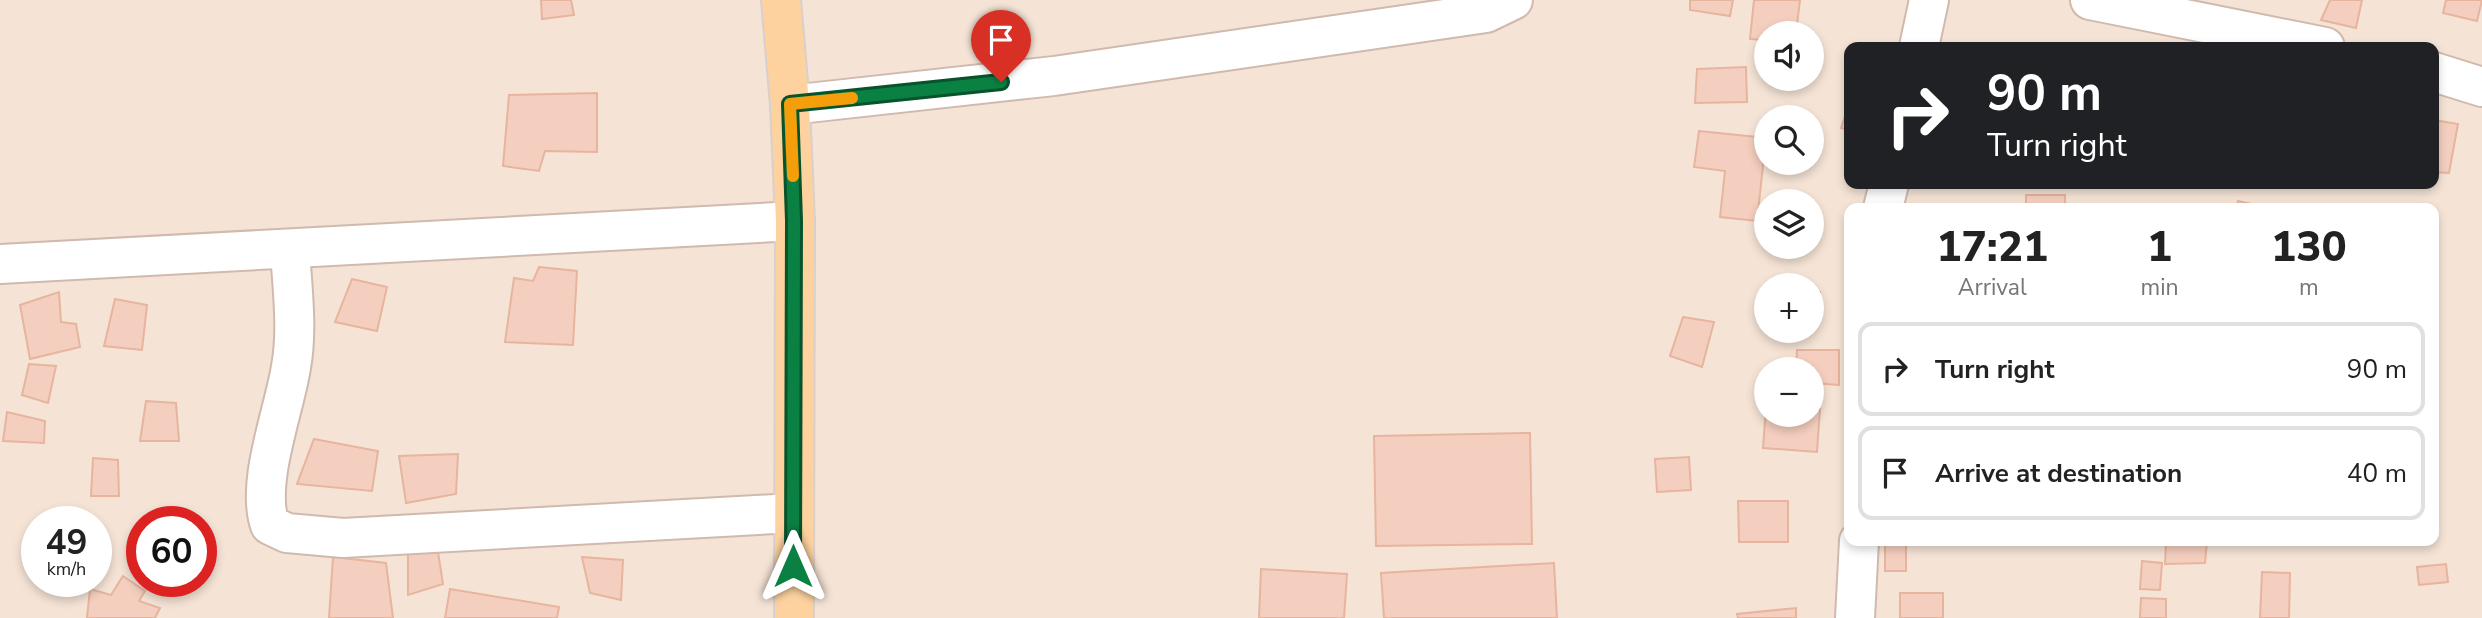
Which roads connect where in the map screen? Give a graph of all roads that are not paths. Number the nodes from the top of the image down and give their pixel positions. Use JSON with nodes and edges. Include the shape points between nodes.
{"nodes":[{"id":1,"x":781,"y":0,"type":"edge"},
{"id":2,"x":1513,"y":0,"type":"edge"},
{"id":3,"x":1929,"y":0,"type":"edge"},
{"id":4,"x":2091,"y":0,"type":"edge"},
{"id":5,"x":1920,"y":42,"type":"edge"},
{"id":6,"x":2300,"y":42,"type":"edge"},
{"id":7,"x":2439,"y":74,"type":"edge"},
{"id":8,"x":2482,"y":88,"type":"edge"},
{"id":9,"x":790,"y":104,"type":"junction"},
{"id":10,"x":794,"y":221,"type":"junction"},
{"id":11,"x":290,"y":249,"type":"junction"},
{"id":12,"x":0,"y":264,"type":"edge"},
{"id":13,"x":793,"y":513,"type":"junction"},
{"id":14,"x":1859,"y":546,"type":"edge"},
{"id":15,"x":794,"y":618,"type":"edge"},
{"id":16,"x":1855,"y":618,"type":"edge"}],
"edges":[{"from":1,"to":9,"type":"main road"},
{"from":2,"to":9,"type":"street","via":[[1486,13],[1094,70]]},
{"from":3,"to":5,"type":"street"},
{"from":4,"to":6,"type":"street"},
{"from":7,"to":8,"type":"street"},
{"from":9,"to":10,"type":"main road"},
{"from":10,"to":11,"type":"street"},
{"from":10,"to":13,"type":"main road"},
{"from":11,"to":12,"type":"street"},
{"from":11,"to":13,"type":"street","via":[[292,366],[271,458],[264,509],[270,525],[287,533],[343,538]]},
{"from":13,"to":15,"type":"main road"},
{"from":14,"to":16,"type":"street"}]}
